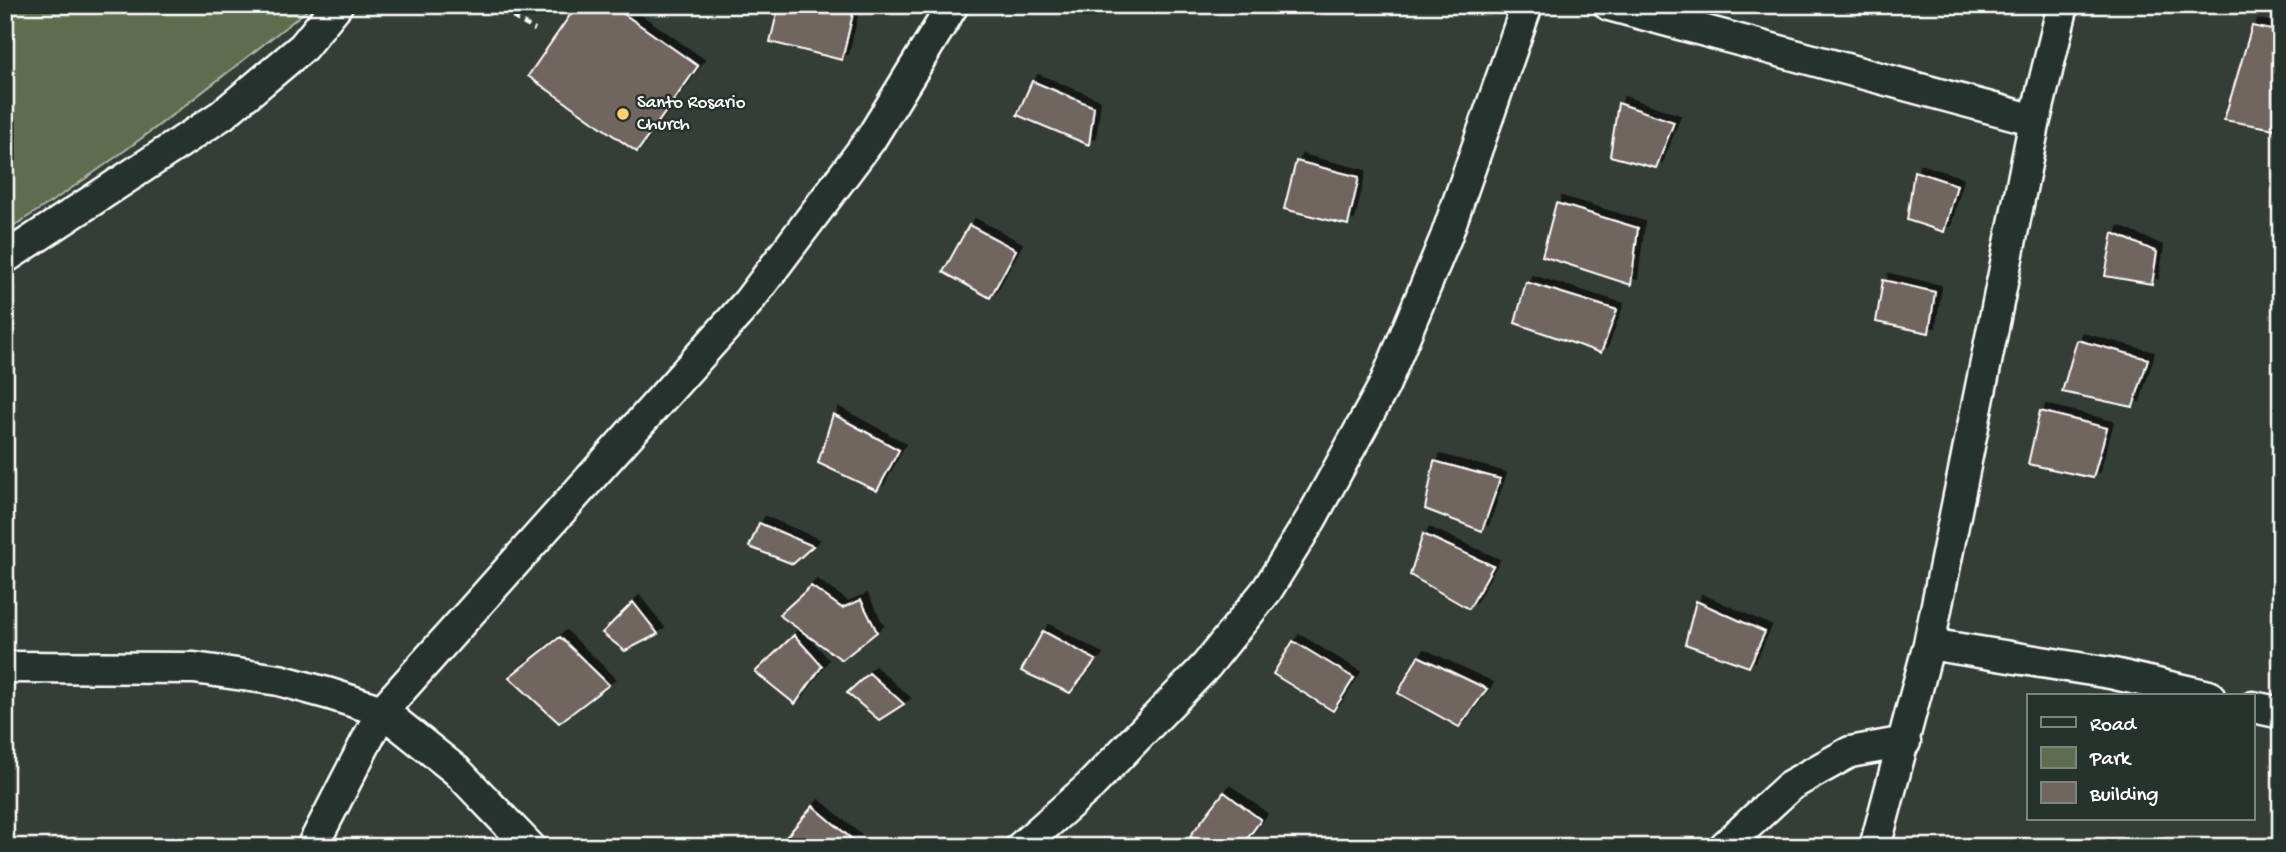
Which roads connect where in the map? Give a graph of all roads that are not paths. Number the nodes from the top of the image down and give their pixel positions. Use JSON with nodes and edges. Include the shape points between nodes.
{"nodes":[{"id":1,"x":337,"y":5,"type":"edge"},
{"id":2,"x":953,"y":5,"type":"edge"},
{"id":3,"x":1527,"y":5,"type":"edge"},
{"id":4,"x":1609,"y":5,"type":"edge"},
{"id":5,"x":2063,"y":5,"type":"edge"},
{"id":6,"x":2035,"y":120,"type":"junction"},
{"id":7,"x":5,"y":258,"type":"edge"},
{"id":8,"x":1929,"y":644,"type":"junction"},
{"id":9,"x":5,"y":667,"type":"edge"},
{"id":10,"x":2200,"y":694,"type":"edge"},
{"id":11,"x":2254,"y":706,"type":"edge"},
{"id":12,"x":382,"y":711,"type":"junction"},
{"id":13,"x":2281,"y":713,"type":"edge"},
{"id":14,"x":1905,"y":742,"type":"junction"},
{"id":15,"x":312,"y":847,"type":"edge"},
{"id":16,"x":530,"y":847,"type":"edge"},
{"id":17,"x":1021,"y":847,"type":"edge"},
{"id":18,"x":1724,"y":847,"type":"edge"},
{"id":19,"x":1875,"y":847,"type":"edge"}],
"edges":[{"from":1,"to":7,"type":"street","via":[[303,47],[222,115]]},
{"from":2,"to":12,"type":"street","via":[[870,140],[748,302]]},
{"from":3,"to":17,"type":"street","via":[[1446,237],[1384,386],[1311,519],[1266,590],[1206,666],[1090,786]]},
{"from":4,"to":6,"type":"street"},
{"from":5,"to":6,"type":"street"},
{"from":6,"to":8,"type":"street"},
{"from":8,"to":10,"type":"street","via":[[2110,673]]},
{"from":8,"to":14,"type":"street"},
{"from":9,"to":12,"type":"street","via":[[194,668],[279,680]]},
{"from":11,"to":13,"type":"street"},
{"from":12,"to":15,"type":"street"},
{"from":12,"to":16,"type":"street","via":[[457,771]]},
{"from":14,"to":18,"type":"street","via":[[1850,752],[1791,785]]},
{"from":14,"to":19,"type":"street"}]}
